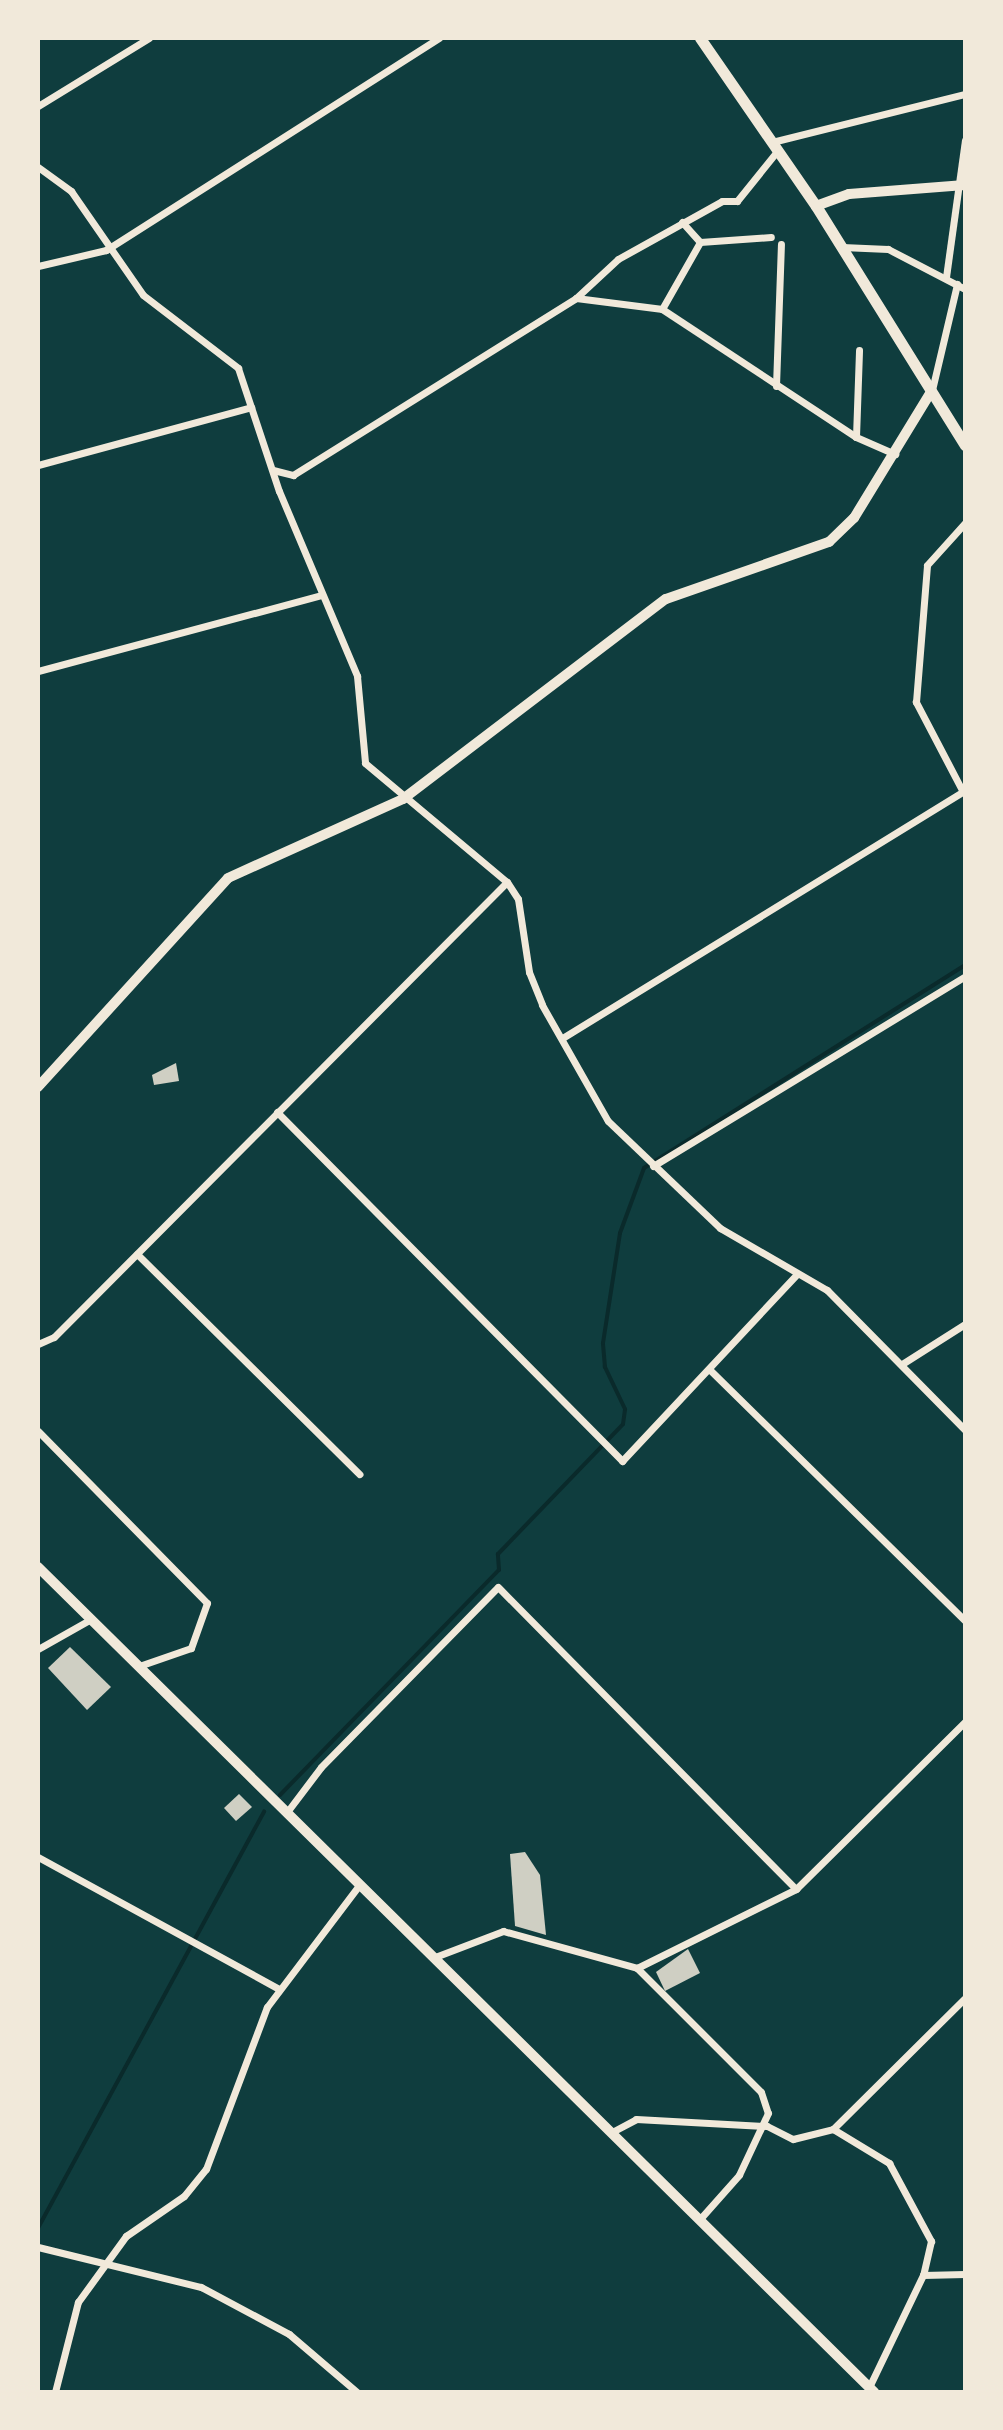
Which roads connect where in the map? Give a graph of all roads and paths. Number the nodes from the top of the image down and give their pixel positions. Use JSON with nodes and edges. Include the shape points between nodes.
{"nodes":[{"id":1,"x":149,"y":38,"type":"edge"},
{"id":2,"x":439,"y":38,"type":"edge"},
{"id":3,"x":700,"y":38,"type":"edge"},
{"id":4,"x":965,"y":94,"type":"edge"},
{"id":5,"x":38,"y":106,"type":"edge"},
{"id":6,"x":965,"y":140,"type":"edge"},
{"id":7,"x":775,"y":146,"type":"junction"},
{"id":8,"x":38,"y":167,"type":"edge"},
{"id":9,"x":962,"y":185,"type":"edge"},
{"id":10,"x":816,"y":206,"type":"junction"},
{"id":11,"x":682,"y":222,"type":"junction"},
{"id":12,"x":771,"y":237,"type":"dead end"},
{"id":13,"x":700,"y":242,"type":"junction"},
{"id":14,"x":781,"y":244,"type":"dead end"},
{"id":15,"x":842,"y":247,"type":"junction"},
{"id":16,"x":106,"y":250,"type":"junction"},
{"id":17,"x":38,"y":266,"type":"edge"},
{"id":18,"x":946,"y":277,"type":"junction"},
{"id":19,"x":957,"y":284,"type":"junction"},
{"id":20,"x":965,"y":289,"type":"edge"},
{"id":21,"x":576,"y":298,"type":"junction"},
{"id":22,"x":662,"y":309,"type":"junction"},
{"id":23,"x":859,"y":350,"type":"dead end"},
{"id":24,"x":776,"y":386,"type":"junction"},
{"id":25,"x":931,"y":392,"type":"junction"},
{"id":26,"x":251,"y":407,"type":"junction"},
{"id":27,"x":856,"y":437,"type":"junction"},
{"id":28,"x":965,"y":445,"type":"edge"},
{"id":29,"x":895,"y":454,"type":"junction"},
{"id":30,"x":38,"y":465,"type":"edge"},
{"id":31,"x":273,"y":470,"type":"junction"},
{"id":32,"x":965,"y":523,"type":"edge"},
{"id":33,"x":322,"y":595,"type":"junction"},
{"id":34,"x":38,"y":671,"type":"edge"},
{"id":35,"x":964,"y":791,"type":"edge"},
{"id":36,"x":403,"y":799,"type":"junction"},
{"id":37,"x":507,"y":882,"type":"junction"},
{"id":38,"x":965,"y":976,"type":"edge"},
{"id":39,"x":564,"y":1037,"type":"junction"},
{"id":40,"x":38,"y":1087,"type":"edge"},
{"id":41,"x":277,"y":1112,"type":"junction"},
{"id":42,"x":653,"y":1166,"type":"junction"},
{"id":43,"x":137,"y":1254,"type":"junction"},
{"id":44,"x":797,"y":1274,"type":"junction"},
{"id":45,"x":965,"y":1324,"type":"edge"},
{"id":46,"x":38,"y":1344,"type":"edge"},
{"id":47,"x":902,"y":1364,"type":"junction"},
{"id":48,"x":710,"y":1370,"type":"junction"},
{"id":49,"x":965,"y":1430,"type":"edge"},
{"id":50,"x":38,"y":1431,"type":"edge"},
{"id":51,"x":359,"y":1474,"type":"dead end"},
{"id":52,"x":38,"y":1567,"type":"edge"},
{"id":53,"x":91,"y":1619,"type":"junction"},
{"id":54,"x":965,"y":1621,"type":"edge"},
{"id":55,"x":38,"y":1649,"type":"edge"},
{"id":56,"x":139,"y":1666,"type":"junction"},
{"id":57,"x":965,"y":1722,"type":"edge"},
{"id":58,"x":287,"y":1812,"type":"junction"},
{"id":59,"x":38,"y":1857,"type":"edge"},
{"id":60,"x":360,"y":1884,"type":"junction"},
{"id":61,"x":796,"y":1889,"type":"junction"},
{"id":62,"x":435,"y":1957,"type":"junction"},
{"id":63,"x":637,"y":1968,"type":"junction"},
{"id":64,"x":279,"y":1989,"type":"junction"},
{"id":65,"x":965,"y":1998,"type":"edge"},
{"id":66,"x":767,"y":2126,"type":"junction"},
{"id":67,"x":833,"y":2129,"type":"junction"},
{"id":68,"x":612,"y":2132,"type":"junction"},
{"id":69,"x":700,"y":2219,"type":"junction"},
{"id":70,"x":38,"y":2247,"type":"edge"},
{"id":71,"x":103,"y":2264,"type":"junction"},
{"id":72,"x":965,"y":2274,"type":"edge"},
{"id":73,"x":923,"y":2275,"type":"junction"},
{"id":74,"x":872,"y":2390,"type":"edge"},
{"id":75,"x":55,"y":2392,"type":"edge"},
{"id":76,"x":357,"y":2392,"type":"edge"}],
"edges":[{"from":1,"to":5,"type":"street"},
{"from":2,"to":16,"type":"street"},
{"from":3,"to":7,"type":"highway"},
{"from":4,"to":7,"type":"street"},
{"from":6,"to":9,"type":"street"},
{"from":7,"to":10,"type":"highway"},
{"from":7,"to":11,"type":"street","via":[[750,192]]},
{"from":8,"to":16,"type":"street","via":[[71,191]]},
{"from":9,"to":10,"type":"main road","via":[[849,194]]},
{"from":9,"to":18,"type":"street"},
{"from":10,"to":15,"type":"highway"},
{"from":11,"to":13,"type":"street"},
{"from":11,"to":21,"type":"street","via":[[618,259]]},
{"from":12,"to":13,"type":"street"},
{"from":13,"to":22,"type":"street"},
{"from":14,"to":24,"type":"street"},
{"from":15,"to":18,"type":"street","via":[[874,245]]},
{"from":15,"to":25,"type":"highway"},
{"from":16,"to":17,"type":"street"},
{"from":16,"to":26,"type":"street","via":[[143,295],[238,368]]},
{"from":18,"to":19,"type":"street"},
{"from":19,"to":20,"type":"street"},
{"from":19,"to":25,"type":"street"},
{"from":21,"to":22,"type":"street"},
{"from":21,"to":31,"type":"street","via":[[293,475]]},
{"from":22,"to":24,"type":"street"},
{"from":23,"to":27,"type":"street"},
{"from":24,"to":27,"type":"street"},
{"from":25,"to":28,"type":"highway"},
{"from":25,"to":29,"type":"main road"},
{"from":26,"to":30,"type":"street"},
{"from":26,"to":31,"type":"street"},
{"from":27,"to":29,"type":"street"},
{"from":29,"to":36,"type":"main road","via":[[854,518],[829,542],[706,582],[646,611]]},
{"from":31,"to":33,"type":"street"},
{"from":32,"to":35,"type":"street","via":[[927,565],[916,702]]},
{"from":33,"to":34,"type":"street"},
{"from":33,"to":36,"type":"street","via":[[357,676],[365,763]]},
{"from":35,"to":39,"type":"street"},
{"from":36,"to":37,"type":"street"},
{"from":36,"to":40,"type":"main road","via":[[228,878]]},
{"from":37,"to":39,"type":"street","via":[[518,899],[529,972]]},
{"from":37,"to":41,"type":"street"},
{"from":38,"to":42,"type":"street"},
{"from":39,"to":42,"type":"street","via":[[608,1121]]},
{"from":41,"to":43,"type":"street"},
{"from":41,"to":48,"type":"street","via":[[622,1461]]},
{"from":42,"to":44,"type":"street","via":[[720,1228]]},
{"from":43,"to":46,"type":"street"},
{"from":43,"to":51,"type":"street"},
{"from":44,"to":47,"type":"street","via":[[827,1290]]},
{"from":44,"to":48,"type":"street"},
{"from":45,"to":47,"type":"street"},
{"from":47,"to":49,"type":"street"},
{"from":48,"to":54,"type":"street"},
{"from":50,"to":56,"type":"street","via":[[207,1603],[191,1648]]},
{"from":52,"to":53,"type":"main road"},
{"from":53,"to":55,"type":"street"},
{"from":53,"to":56,"type":"main road"},
{"from":56,"to":58,"type":"main road"},
{"from":57,"to":61,"type":"street"},
{"from":58,"to":60,"type":"main road"},
{"from":58,"to":61,"type":"street","via":[[321,1767],[498,1587]]},
{"from":59,"to":64,"type":"street"},
{"from":60,"to":62,"type":"main road"},
{"from":60,"to":64,"type":"street"},
{"from":61,"to":63,"type":"street"},
{"from":62,"to":63,"type":"street","via":[[503,1931]]},
{"from":62,"to":68,"type":"main road"},
{"from":63,"to":66,"type":"street","via":[[761,2092]]},
{"from":64,"to":71,"type":"street","via":[[206,2169]]},
{"from":65,"to":67,"type":"street"},
{"from":66,"to":67,"type":"street","via":[[793,2139]]},
{"from":66,"to":68,"type":"street","via":[[636,2119]]},
{"from":66,"to":69,"type":"street"},
{"from":67,"to":73,"type":"street","via":[[900,2176],[927,2225]]},
{"from":68,"to":69,"type":"main road"},
{"from":69,"to":74,"type":"main road"},
{"from":70,"to":71,"type":"street"},
{"from":71,"to":75,"type":"street","via":[[65,2333]]},
{"from":71,"to":76,"type":"street","via":[[201,2287],[289,2334]]},
{"from":72,"to":73,"type":"street"},
{"from":73,"to":74,"type":"street"}]}
